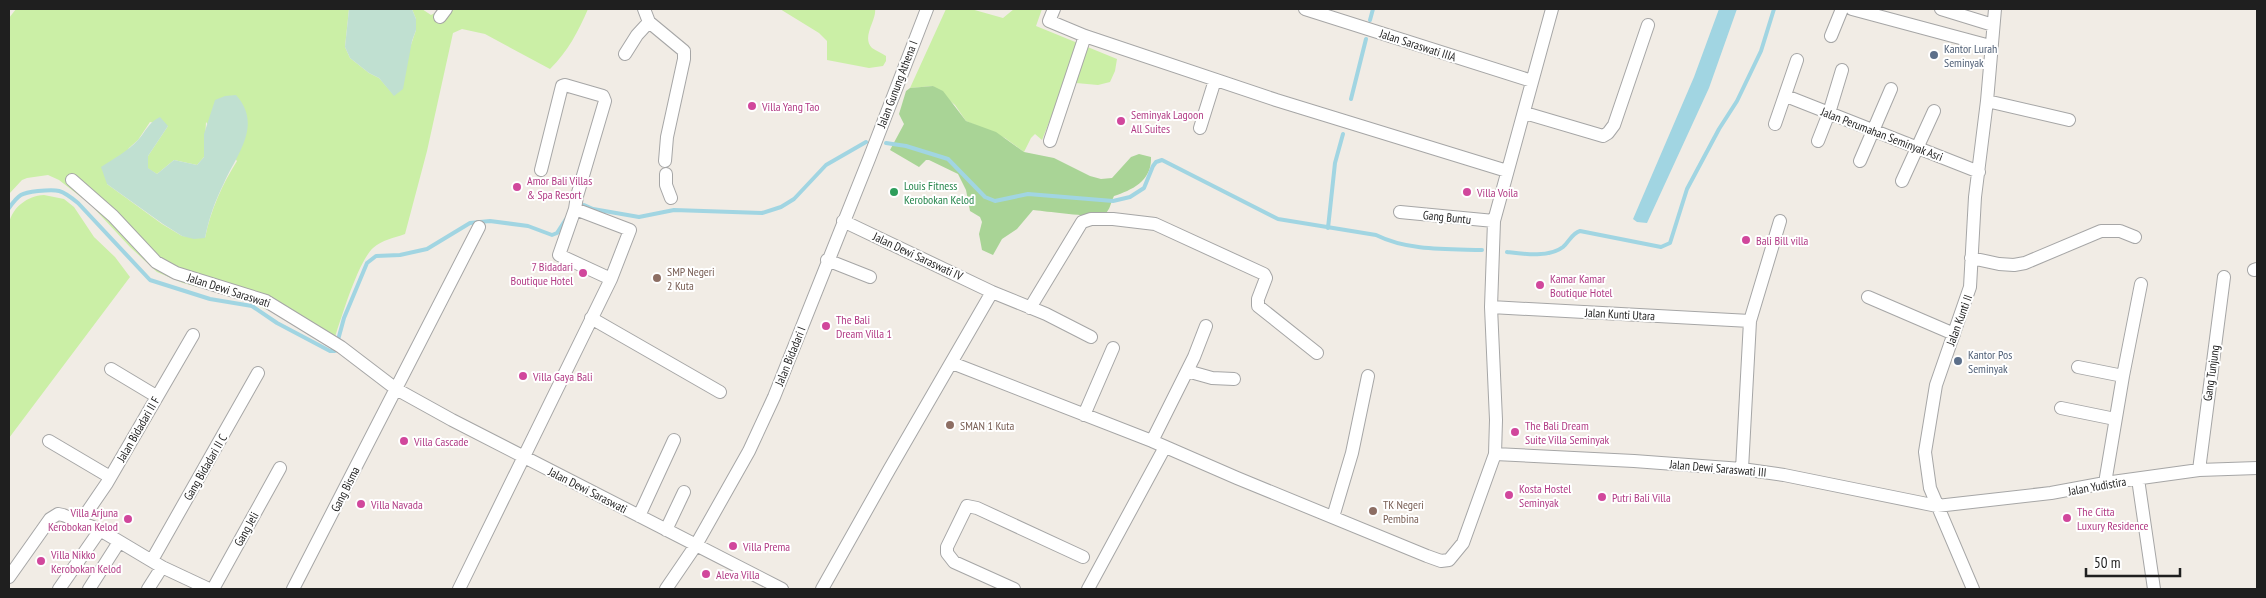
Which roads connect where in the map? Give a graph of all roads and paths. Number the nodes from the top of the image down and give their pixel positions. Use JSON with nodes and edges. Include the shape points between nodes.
{"nodes":[{"id":1,"x":644,"y":9,"type":"edge"},
{"id":2,"x":927,"y":9,"type":"edge"},
{"id":3,"x":1054,"y":9,"type":"edge"},
{"id":4,"x":1305,"y":9,"type":"edge"},
{"id":5,"x":1552,"y":9,"type":"edge"},
{"id":6,"x":1842,"y":9,"type":"edge"},
{"id":7,"x":1852,"y":9,"type":"edge"},
{"id":8,"x":1942,"y":9,"type":"edge"},
{"id":9,"x":1994,"y":9,"type":"edge"},
{"id":10,"x":648,"y":22,"type":"junction"},
{"id":11,"x":1648,"y":25,"type":"dead end"},
{"id":12,"x":1993,"y":25,"type":"junction"},
{"id":13,"x":1085,"y":36,"type":"junction"},
{"id":14,"x":1831,"y":36,"type":"dead end"},
{"id":15,"x":1990,"y":46,"type":"junction"},
{"id":16,"x":625,"y":54,"type":"dead end"},
{"id":17,"x":1797,"y":60,"type":"dead end"},
{"id":18,"x":1842,"y":70,"type":"dead end"},
{"id":19,"x":1214,"y":80,"type":"junction"},
{"id":20,"x":1532,"y":81,"type":"junction"},
{"id":21,"x":1890,"y":89,"type":"dead end"},
{"id":22,"x":1786,"y":96,"type":"junction"},
{"id":23,"x":1987,"y":101,"type":"junction"},
{"id":24,"x":1934,"y":110,"type":"dead end"},
{"id":25,"x":1525,"y":113,"type":"junction"},
{"id":26,"x":1829,"y":113,"type":"junction"},
{"id":27,"x":2069,"y":120,"type":"dead end"},
{"id":28,"x":1775,"y":124,"type":"dead end"},
{"id":29,"x":1200,"y":128,"type":"dead end"},
{"id":30,"x":1873,"y":130,"type":"junction"},
{"id":31,"x":1050,"y":141,"type":"dead end"},
{"id":32,"x":1818,"y":141,"type":"dead end"},
{"id":33,"x":1917,"y":147,"type":"junction"},
{"id":34,"x":869,"y":159,"type":"joint"},
{"id":35,"x":1860,"y":161,"type":"dead end"},
{"id":36,"x":541,"y":170,"type":"dead end"},
{"id":37,"x":1507,"y":171,"type":"junction"},
{"id":38,"x":1978,"y":172,"type":"junction"},
{"id":39,"x":72,"y":180,"type":"dead end"},
{"id":40,"x":1902,"y":180,"type":"dead end"},
{"id":41,"x":671,"y":198,"type":"dead end"},
{"id":42,"x":575,"y":209,"type":"junction"},
{"id":43,"x":1400,"y":212,"type":"dead end"},
{"id":44,"x":843,"y":221,"type":"junction"},
{"id":45,"x":1494,"y":221,"type":"junction"},
{"id":46,"x":1780,"y":221,"type":"dead end"},
{"id":47,"x":479,"y":227,"type":"dead end"},
{"id":48,"x":2135,"y":237,"type":"dead end"},
{"id":49,"x":1971,"y":258,"type":"junction"},
{"id":50,"x":827,"y":260,"type":"junction"},
{"id":51,"x":870,"y":277,"type":"dead end"},
{"id":52,"x":2224,"y":277,"type":"dead end"},
{"id":53,"x":610,"y":279,"type":"junction"},
{"id":54,"x":2142,"y":284,"type":"dead end"},
{"id":55,"x":992,"y":292,"type":"junction"},
{"id":56,"x":1868,"y":296,"type":"dead end"},
{"id":57,"x":1491,"y":307,"type":"junction"},
{"id":58,"x":1030,"y":308,"type":"junction"},
{"id":59,"x":591,"y":318,"type":"junction"},
{"id":60,"x":1750,"y":321,"type":"junction"},
{"id":61,"x":1206,"y":326,"type":"dead end"},
{"id":62,"x":1954,"y":334,"type":"junction"},
{"id":63,"x":193,"y":335,"type":"dead end"},
{"id":64,"x":1091,"y":337,"type":"dead end"},
{"id":65,"x":1113,"y":348,"type":"dead end"},
{"id":66,"x":1317,"y":353,"type":"dead end"},
{"id":67,"x":952,"y":363,"type":"junction"},
{"id":68,"x":2078,"y":367,"type":"dead end"},
{"id":69,"x":111,"y":369,"type":"dead end"},
{"id":70,"x":1187,"y":371,"type":"junction"},
{"id":71,"x":258,"y":373,"type":"dead end"},
{"id":72,"x":1368,"y":376,"type":"dead end"},
{"id":73,"x":2123,"y":376,"type":"junction"},
{"id":74,"x":1234,"y":379,"type":"dead end"},
{"id":75,"x":396,"y":389,"type":"junction"},
{"id":76,"x":720,"y":392,"type":"dead end"},
{"id":77,"x":156,"y":396,"type":"junction"},
{"id":78,"x":2061,"y":408,"type":"dead end"},
{"id":79,"x":1084,"y":415,"type":"junction"},
{"id":80,"x":2116,"y":419,"type":"junction"},
{"id":81,"x":674,"y":440,"type":"dead end"},
{"id":82,"x":49,"y":441,"type":"dead end"},
{"id":83,"x":1152,"y":441,"type":"junction"},
{"id":84,"x":1165,"y":447,"type":"junction"},
{"id":85,"x":1495,"y":454,"type":"junction"},
{"id":86,"x":522,"y":457,"type":"junction"},
{"id":87,"x":280,"y":468,"type":"dead end"},
{"id":88,"x":2257,"y":468,"type":"edge"},
{"id":89,"x":1742,"y":469,"type":"junction"},
{"id":90,"x":2199,"y":470,"type":"junction"},
{"id":91,"x":110,"y":477,"type":"junction"},
{"id":92,"x":2138,"y":479,"type":"junction"},
{"id":93,"x":2105,"y":483,"type":"junction"},
{"id":94,"x":684,"y":492,"type":"dead end"},
{"id":95,"x":1937,"y":506,"type":"junction"},
{"id":96,"x":639,"y":516,"type":"junction"},
{"id":97,"x":1333,"y":517,"type":"junction"},
{"id":98,"x":81,"y":521,"type":"junction"},
{"id":99,"x":100,"y":530,"type":"junction"},
{"id":100,"x":666,"y":530,"type":"junction"},
{"id":101,"x":119,"y":542,"type":"junction"},
{"id":102,"x":696,"y":545,"type":"junction"},
{"id":103,"x":1083,"y":557,"type":"dead end"},
{"id":104,"x":157,"y":563,"type":"junction"},
{"id":105,"x":9,"y":577,"type":"edge"},
{"id":106,"x":1093,"y":587,"type":"edge"},
{"id":107,"x":778,"y":588,"type":"edge"},
{"id":108,"x":59,"y":589,"type":"edge"},
{"id":109,"x":89,"y":589,"type":"edge"},
{"id":110,"x":148,"y":589,"type":"edge"},
{"id":111,"x":209,"y":589,"type":"edge"},
{"id":112,"x":213,"y":589,"type":"edge"},
{"id":113,"x":293,"y":589,"type":"edge"},
{"id":114,"x":459,"y":589,"type":"edge"},
{"id":115,"x":666,"y":589,"type":"edge"},
{"id":116,"x":822,"y":589,"type":"edge"},
{"id":117,"x":1014,"y":589,"type":"edge"},
{"id":118,"x":1973,"y":589,"type":"edge"},
{"id":119,"x":2154,"y":589,"type":"edge"}],
"edges":[{"from":1,"to":10,"type":"street"},
{"from":2,"to":34,"type":"street","name":"Jalan Gunung Athena I"},
{"from":3,"to":13,"type":"street","via":[[1049,21]]},
{"from":4,"to":20,"type":"street","name":"Jalan Saraswati IIIA"},
{"from":5,"to":20,"type":"street"},
{"from":6,"to":14,"type":"street"},
{"from":7,"to":15,"type":"street"},
{"from":8,"to":12,"type":"street"},
{"from":9,"to":12,"type":"street","name":"Jalan Kunti II"},
{"from":10,"to":16,"type":"street"},
{"from":10,"to":41,"type":"street","via":[[684,51],[665,167]]},
{"from":11,"to":25,"type":"street","via":[[1614,125],[1608,133],[1603,136]]},
{"from":12,"to":15,"type":"street","name":"Jalan Kunti II"},
{"from":13,"to":19,"type":"street"},
{"from":13,"to":31,"type":"street"},
{"from":15,"to":23,"type":"street","name":"Jalan Kunti II"},
{"from":17,"to":22,"type":"street"},
{"from":18,"to":26,"type":"street"},
{"from":19,"to":29,"type":"street"},
{"from":19,"to":37,"type":"street"},
{"from":20,"to":25,"type":"street"},
{"from":21,"to":30,"type":"street"},
{"from":22,"to":26,"type":"street","name":"Jalan Perumahan Seminyak Asri"},
{"from":22,"to":28,"type":"street"},
{"from":23,"to":27,"type":"street"},
{"from":23,"to":38,"type":"street","name":"Jalan Kunti II"},
{"from":24,"to":33,"type":"street"},
{"from":25,"to":37,"type":"street"},
{"from":26,"to":30,"type":"street","name":"Jalan Perumahan Seminyak Asri"},
{"from":26,"to":32,"type":"street"},
{"from":30,"to":33,"type":"street","name":"Jalan Perumahan Seminyak Asri"},
{"from":30,"to":35,"type":"street"},
{"from":33,"to":38,"type":"street","name":"Jalan Perumahan Seminyak Asri"},
{"from":33,"to":40,"type":"street"},
{"from":34,"to":44,"type":"street","name":"Jalan Bidadari I"},
{"from":36,"to":42,"type":"street","via":[[562,86],[565,84],[603,96]]},
{"from":37,"to":45,"type":"street"},
{"from":38,"to":49,"type":"street","name":"Jalan Kunti II"},
{"from":39,"to":75,"type":"street","name":"Jalan Dewi Saraswati","via":[[113,216],[156,262],[176,273],[266,300],[337,344]]},
{"from":42,"to":53,"type":"street","via":[[559,255]]},
{"from":42,"to":53,"type":"street","via":[[630,230]]},
{"from":43,"to":45,"type":"street","name":"Gang Buntu"},
{"from":44,"to":50,"type":"street","name":"Jalan Bidadari I"},
{"from":44,"to":55,"type":"street","name":"Jalan Dewi Saraswati IV"},
{"from":45,"to":57,"type":"street"},
{"from":46,"to":60,"type":"street"},
{"from":47,"to":75,"type":"street"},
{"from":48,"to":49,"type":"street","via":[[2120,231],[2101,231],[2014,265]]},
{"from":49,"to":62,"type":"street","name":"Jalan Kunti II","via":[[1970,287]]},
{"from":50,"to":51,"type":"street"},
{"from":50,"to":102,"type":"street","name":"Jalan Bidadari I","via":[[787,367],[749,451]]},
{"from":52,"to":90,"type":"street","name":"Gang Tunjung"},
{"from":53,"to":59,"type":"street"},
{"from":54,"to":73,"type":"street"},
{"from":55,"to":58,"type":"street","name":"Jalan Dewi Saraswati IV"},
{"from":55,"to":67,"type":"street"},
{"from":56,"to":62,"type":"street"},
{"from":57,"to":60,"type":"street","name":"Jalan Kunti Utara"},
{"from":57,"to":85,"type":"street"},
{"from":58,"to":64,"type":"street","name":"Jalan Dewi Saraswati IV"},
{"from":58,"to":66,"type":"street","via":[[1082,222],[1113,219],[1155,224],[1264,274],[1266,278],[1258,306]]},
{"from":59,"to":76,"type":"street"},
{"from":59,"to":86,"type":"street"},
{"from":60,"to":89,"type":"street"},
{"from":61,"to":70,"type":"street"},
{"from":62,"to":95,"type":"street","name":"Jalan Kunti II","via":[[1939,377],[1924,452],[1927,478]]},
{"from":63,"to":77,"type":"street","name":"Jalan Bidadari II F"},
{"from":65,"to":79,"type":"street"},
{"from":67,"to":79,"type":"street"},
{"from":67,"to":116,"type":"street"},
{"from":68,"to":73,"type":"street"},
{"from":69,"to":77,"type":"street"},
{"from":70,"to":74,"type":"street","via":[[1212,378]]},
{"from":70,"to":83,"type":"street"},
{"from":71,"to":104,"type":"street","name":"Gang Bidadari II C"},
{"from":72,"to":97,"type":"street","via":[[1352,453]]},
{"from":73,"to":80,"type":"street"},
{"from":75,"to":86,"type":"street","name":"Jalan Dewi Saraswati"},
{"from":75,"to":113,"type":"street","name":"Gang Bisma"},
{"from":77,"to":91,"type":"street","name":"Jalan Bidadari II F"},
{"from":78,"to":80,"type":"street"},
{"from":79,"to":83,"type":"street"},
{"from":80,"to":93,"type":"street"},
{"from":81,"to":96,"type":"street"},
{"from":82,"to":91,"type":"street"},
{"from":83,"to":84,"type":"street"},
{"from":84,"to":97,"type":"street"},
{"from":84,"to":106,"type":"street"},
{"from":85,"to":89,"type":"street","name":"Jalan Dewi Saraswati III"},
{"from":85,"to":97,"type":"street","via":[[1467,534],[1448,560],[1437,560]]},
{"from":86,"to":96,"type":"street","name":"Jalan Dewi Saraswati"},
{"from":86,"to":114,"type":"street"},
{"from":87,"to":112,"type":"street","name":"Gang Jeli"},
{"from":88,"to":90,"type":"street","name":"Jalan Yudistira"},
{"from":89,"to":95,"type":"street","name":"Jalan Dewi Saraswati III","via":[[1784,474]]},
{"from":90,"to":92,"type":"street","name":"Jalan Yudistira"},
{"from":91,"to":98,"type":"street","name":"Jalan Bidadari II F"},
{"from":92,"to":93,"type":"street","name":"Jalan Yudistira"},
{"from":92,"to":119,"type":"street"},
{"from":93,"to":95,"type":"street","name":"Jalan Yudistira","via":[[2051,494]]},
{"from":94,"to":100,"type":"street"},
{"from":95,"to":118,"type":"street","name":"Jalan Kunti II"},
{"from":96,"to":100,"type":"street","name":"Jalan Dewi Saraswati"},
{"from":98,"to":99,"type":"street"},
{"from":98,"to":105,"type":"street","via":[[58,514],[50,519]]},
{"from":99,"to":101,"type":"street"},
{"from":99,"to":108,"type":"street"},
{"from":100,"to":102,"type":"street","name":"Jalan Dewi Saraswati"},
{"from":101,"to":104,"type":"street"},
{"from":101,"to":109,"type":"street"},
{"from":102,"to":107,"type":"street","name":"Jalan Dewi Saraswati"},
{"from":102,"to":115,"type":"street"},
{"from":103,"to":117,"type":"street","via":[[967,506],[947,553],[954,562]]},
{"from":104,"to":110,"type":"street","name":"Gang Bidadari II C"},
{"from":104,"to":111,"type":"street"}]}
